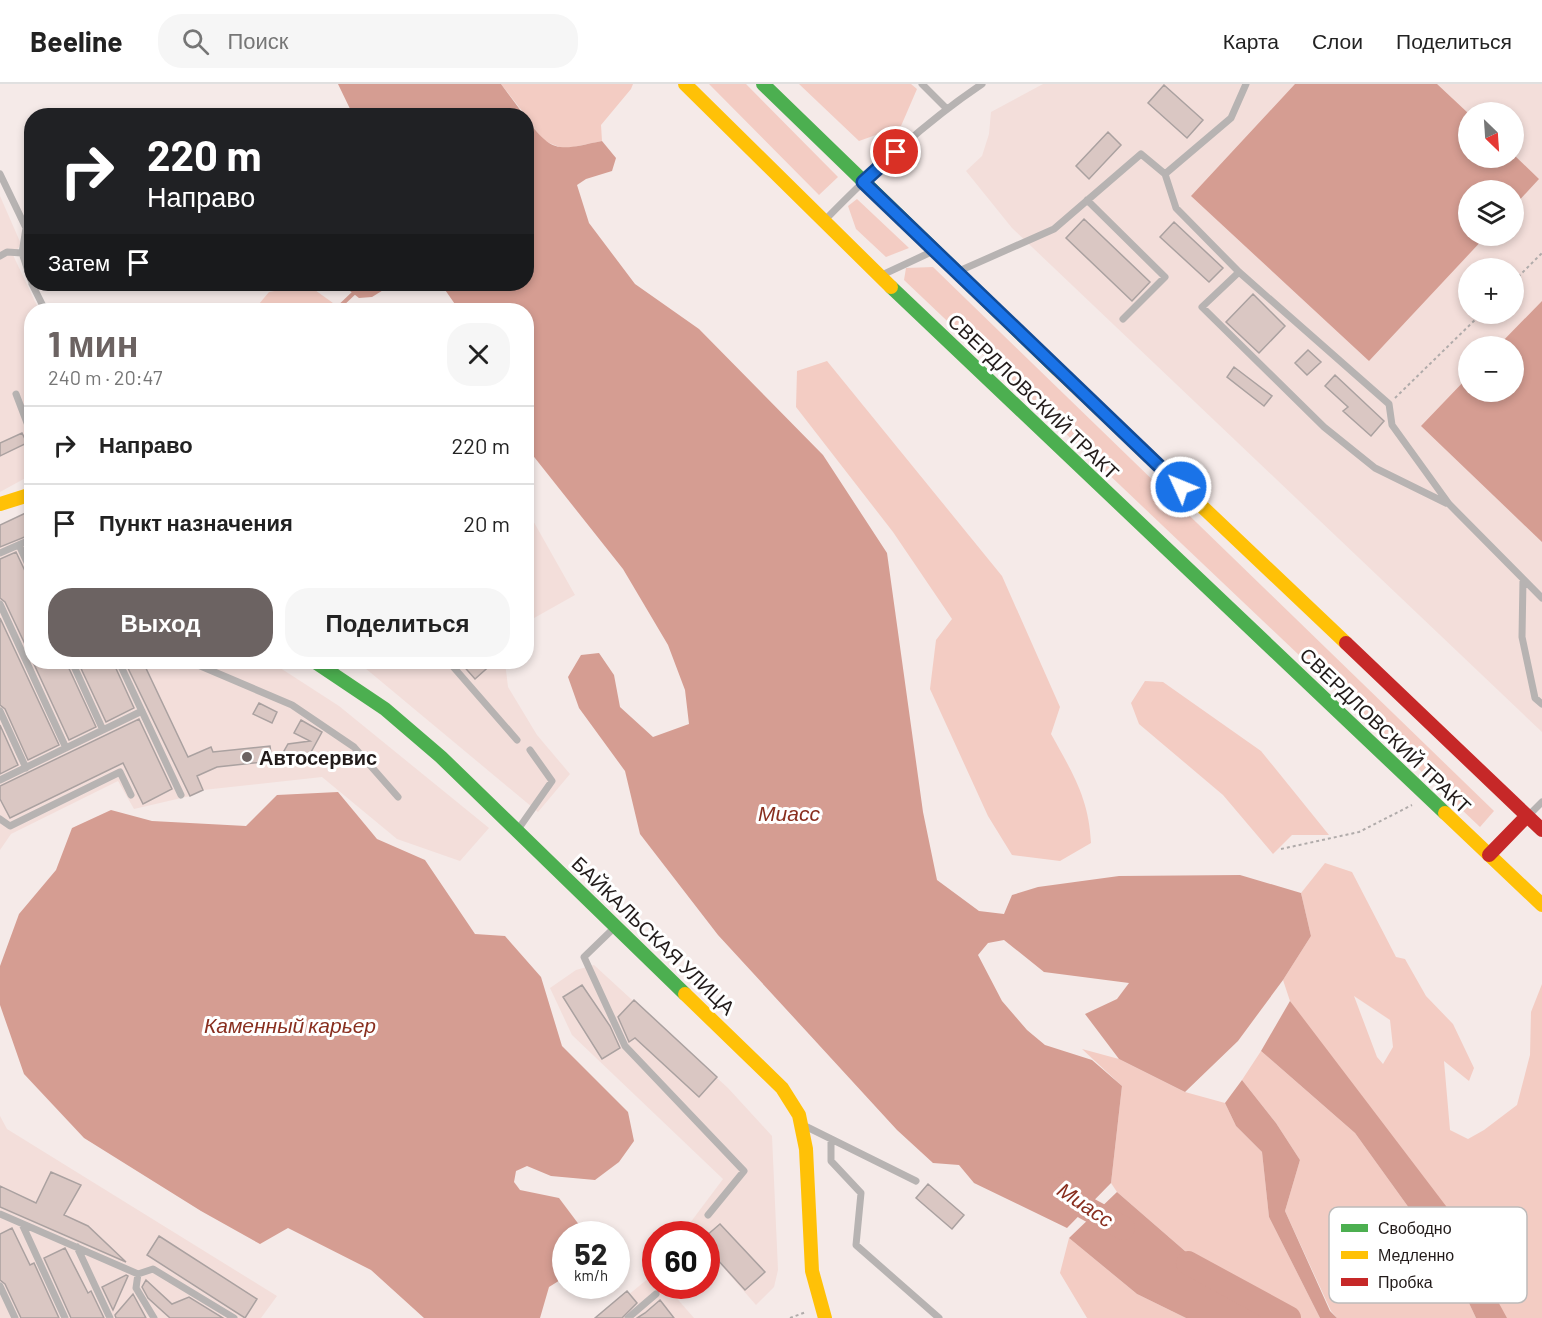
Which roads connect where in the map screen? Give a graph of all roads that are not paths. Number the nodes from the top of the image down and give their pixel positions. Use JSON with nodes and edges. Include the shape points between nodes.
{"nodes":[{"id":1,"x":686,"y":84,"type":"edge"},
{"id":2,"x":763,"y":84,"type":"edge"},
{"id":3,"x":922,"y":84,"type":"edge"},
{"id":4,"x":982,"y":84,"type":"edge"},
{"id":5,"x":1246,"y":84,"type":"edge"},
{"id":6,"x":946,"y":108,"type":"junction"},
{"id":7,"x":0,"y":174,"type":"edge"},
{"id":8,"x":1165,"y":174,"type":"junction"},
{"id":9,"x":863,"y":182,"type":"junction"},
{"id":10,"x":1087,"y":200,"type":"junction"},
{"id":11,"x":823,"y":222,"type":"junction"},
{"id":12,"x":24,"y":224,"type":"edge"},
{"id":13,"x":24,"y":240,"type":"edge"},
{"id":14,"x":934,"y":251,"type":"junction"},
{"id":15,"x":22,"y":253,"type":"junction"},
{"id":16,"x":0,"y":255,"type":"edge"},
{"id":17,"x":24,"y":259,"type":"edge"},
{"id":18,"x":1239,"y":272,"type":"junction"},
{"id":19,"x":956,"y":273,"type":"junction"},
{"id":20,"x":880,"y":277,"type":"junction"},
{"id":21,"x":1123,"y":320,"type":"dead end"},
{"id":22,"x":16,"y":394,"type":"dead end"},
{"id":23,"x":24,"y":415,"type":"edge"},
{"id":24,"x":24,"y":496,"type":"edge"},
{"id":25,"x":0,"y":504,"type":"edge"},
{"id":26,"x":1449,"y":504,"type":"junction"},
{"id":27,"x":24,"y":543,"type":"edge"},
{"id":28,"x":19,"y":545,"type":"junction"},
{"id":29,"x":0,"y":553,"type":"edge"},
{"id":30,"x":24,"y":556,"type":"edge"},
{"id":31,"x":1523,"y":579,"type":"junction"},
{"id":32,"x":1542,"y":598,"type":"edge"},
{"id":33,"x":0,"y":604,"type":"edge"},
{"id":34,"x":24,"y":656,"type":"edge"},
{"id":35,"x":30,"y":669,"type":"edge"},
{"id":36,"x":75,"y":669,"type":"edge"},
{"id":37,"x":122,"y":669,"type":"edge"},
{"id":38,"x":207,"y":669,"type":"edge"},
{"id":39,"x":326,"y":669,"type":"edge"},
{"id":40,"x":334,"y":669,"type":"edge"},
{"id":41,"x":455,"y":669,"type":"edge"},
{"id":42,"x":330,"y":672,"type":"junction"},
{"id":43,"x":1542,"y":704,"type":"edge"},
{"id":44,"x":0,"y":711,"type":"edge"},
{"id":45,"x":142,"y":711,"type":"junction"},
{"id":46,"x":104,"y":730,"type":"junction"},
{"id":47,"x":517,"y":740,"type":"dead end"},
{"id":48,"x":66,"y":748,"type":"junction"},
{"id":49,"x":530,"y":750,"type":"dead end"},
{"id":50,"x":26,"y":768,"type":"junction"},
{"id":51,"x":0,"y":780,"type":"edge"},
{"id":52,"x":131,"y":795,"type":"dead end"},
{"id":53,"x":182,"y":795,"type":"dead end"},
{"id":54,"x":398,"y":797,"type":"dead end"},
{"id":55,"x":1541,"y":806,"type":"edge"},
{"id":56,"x":1527,"y":816,"type":"junction"},
{"id":57,"x":0,"y":819,"type":"edge"},
{"id":58,"x":518,"y":830,"type":"junction"},
{"id":59,"x":1542,"y":830,"type":"edge"},
{"id":60,"x":1489,"y":855,"type":"junction"},
{"id":61,"x":1542,"y":906,"type":"edge"},
{"id":62,"x":615,"y":926,"type":"junction"},
{"id":63,"x":802,"y":1124,"type":"junction"},
{"id":64,"x":831,"y":1139,"type":"junction"},
{"id":65,"x":916,"y":1181,"type":"dead end"},
{"id":66,"x":0,"y":1214,"type":"edge"},
{"id":67,"x":708,"y":1215,"type":"dead end"},
{"id":68,"x":22,"y":1224,"type":"junction"},
{"id":69,"x":77,"y":1247,"type":"junction"},
{"id":70,"x":138,"y":1274,"type":"junction"},
{"id":71,"x":0,"y":1286,"type":"edge"},
{"id":72,"x":650,"y":1299,"type":"edge"},
{"id":73,"x":15,"y":1318,"type":"edge"},
{"id":74,"x":65,"y":1318,"type":"edge"},
{"id":75,"x":110,"y":1318,"type":"edge"},
{"id":76,"x":153,"y":1318,"type":"edge"},
{"id":77,"x":234,"y":1318,"type":"edge"},
{"id":78,"x":628,"y":1318,"type":"edge"},
{"id":79,"x":825,"y":1318,"type":"edge"},
{"id":80,"x":939,"y":1318,"type":"edge"}],
"edges":[{"from":1,"to":11,"type":"main road","name":"СВЕРДЛОВСКИЙ ТРАКТ"},
{"from":2,"to":9,"type":"main road","name":"СВЕРДЛОВСКИЙ ТРАКТ"},
{"from":3,"to":6,"type":"lane"},
{"from":4,"to":6,"type":"lane"},
{"from":5,"to":8,"type":"lane","via":[[1231,118]]},
{"from":6,"to":9,"type":"lane"},
{"from":7,"to":12,"type":"lane"},
{"from":8,"to":10,"type":"lane","via":[[1141,154]]},
{"from":8,"to":18,"type":"lane","via":[[1176,208]]},
{"from":9,"to":11,"type":"lane"},
{"from":9,"to":14,"type":"main road","name":"СВЕРДЛОВСКИЙ ТРАКТ"},
{"from":10,"to":19,"type":"lane","via":[[1054,229]]},
{"from":10,"to":21,"type":"lane","via":[[1165,277]]},
{"from":11,"to":20,"type":"main road","name":"СВЕРДЛОВСКИЙ ТРАКТ"},
{"from":13,"to":15,"type":"lane"},
{"from":14,"to":19,"type":"main road","name":"СВЕРДЛОВСКИЙ ТРАКТ"},
{"from":14,"to":20,"type":"lane"},
{"from":15,"to":16,"type":"lane"},
{"from":15,"to":17,"type":"lane"},
{"from":18,"to":26,"type":"lane","via":[[1389,404],[1392,425]]},
{"from":18,"to":26,"type":"lane","via":[[1202,307],[1324,427],[1375,468]]},
{"from":19,"to":56,"type":"main road","name":"СВЕРДЛОВСКИЙ ТРАКТ"},
{"from":20,"to":60,"type":"main road","name":"СВЕРДЛОВСКИЙ ТРАКТ"},
{"from":22,"to":23,"type":"lane"},
{"from":24,"to":25,"type":"main road"},
{"from":26,"to":31,"type":"lane"},
{"from":27,"to":28,"type":"lane"},
{"from":28,"to":29,"type":"lane"},
{"from":28,"to":30,"type":"lane"},
{"from":31,"to":32,"type":"lane"},
{"from":31,"to":43,"type":"lane","via":[[1522,637],[1535,698]]},
{"from":33,"to":34,"type":"lane"},
{"from":35,"to":48,"type":"lane"},
{"from":36,"to":46,"type":"lane"},
{"from":37,"to":45,"type":"lane"},
{"from":38,"to":54,"type":"lane","via":[[292,705],[354,747]]},
{"from":39,"to":42,"type":"main road","name":"БАЙКАЛЬСКАЯ УЛИЦА"},
{"from":40,"to":42,"type":"lane"},
{"from":41,"to":47,"type":"lane"},
{"from":42,"to":58,"type":"main road","name":"БАЙКАЛЬСКАЯ УЛИЦА","via":[[385,709]]},
{"from":44,"to":50,"type":"lane"},
{"from":45,"to":46,"type":"lane"},
{"from":45,"to":53,"type":"lane"},
{"from":46,"to":48,"type":"lane"},
{"from":48,"to":50,"type":"lane"},
{"from":49,"to":58,"type":"lane","via":[[552,781]]},
{"from":50,"to":51,"type":"lane"},
{"from":52,"to":57,"type":"lane","via":[[120,772],[10,826]]},
{"from":55,"to":56,"type":"lane"},
{"from":56,"to":59,"type":"main road","name":"СВЕРДЛОВСКИЙ ТРАКТ"},
{"from":56,"to":60,"type":"main road"},
{"from":58,"to":62,"type":"main road","name":"БАЙКАЛЬСКАЯ УЛИЦА"},
{"from":60,"to":61,"type":"main road","name":"СВЕРДЛОВСКИЙ ТРАКТ"},
{"from":62,"to":63,"type":"main road","name":"БАЙКАЛЬСКАЯ УЛИЦА","via":[[782,1088]]},
{"from":62,"to":67,"type":"lane","via":[[584,957],[625,1046],[744,1171]]},
{"from":63,"to":64,"type":"lane"},
{"from":63,"to":79,"type":"main road","name":"БАЙКАЛЬСКАЯ УЛИЦА","via":[[809,1188],[809,1255]]},
{"from":64,"to":65,"type":"lane"},
{"from":64,"to":80,"type":"lane","via":[[831,1161],[861,1193],[856,1245]]},
{"from":66,"to":68,"type":"lane"},
{"from":68,"to":69,"type":"lane"},
{"from":68,"to":74,"type":"lane"},
{"from":69,"to":70,"type":"lane"},
{"from":69,"to":75,"type":"lane"},
{"from":70,"to":76,"type":"lane","via":[[136,1288]]},
{"from":70,"to":77,"type":"lane","via":[[153,1269]]},
{"from":71,"to":73,"type":"lane"},
{"from":72,"to":78,"type":"lane"}]}
